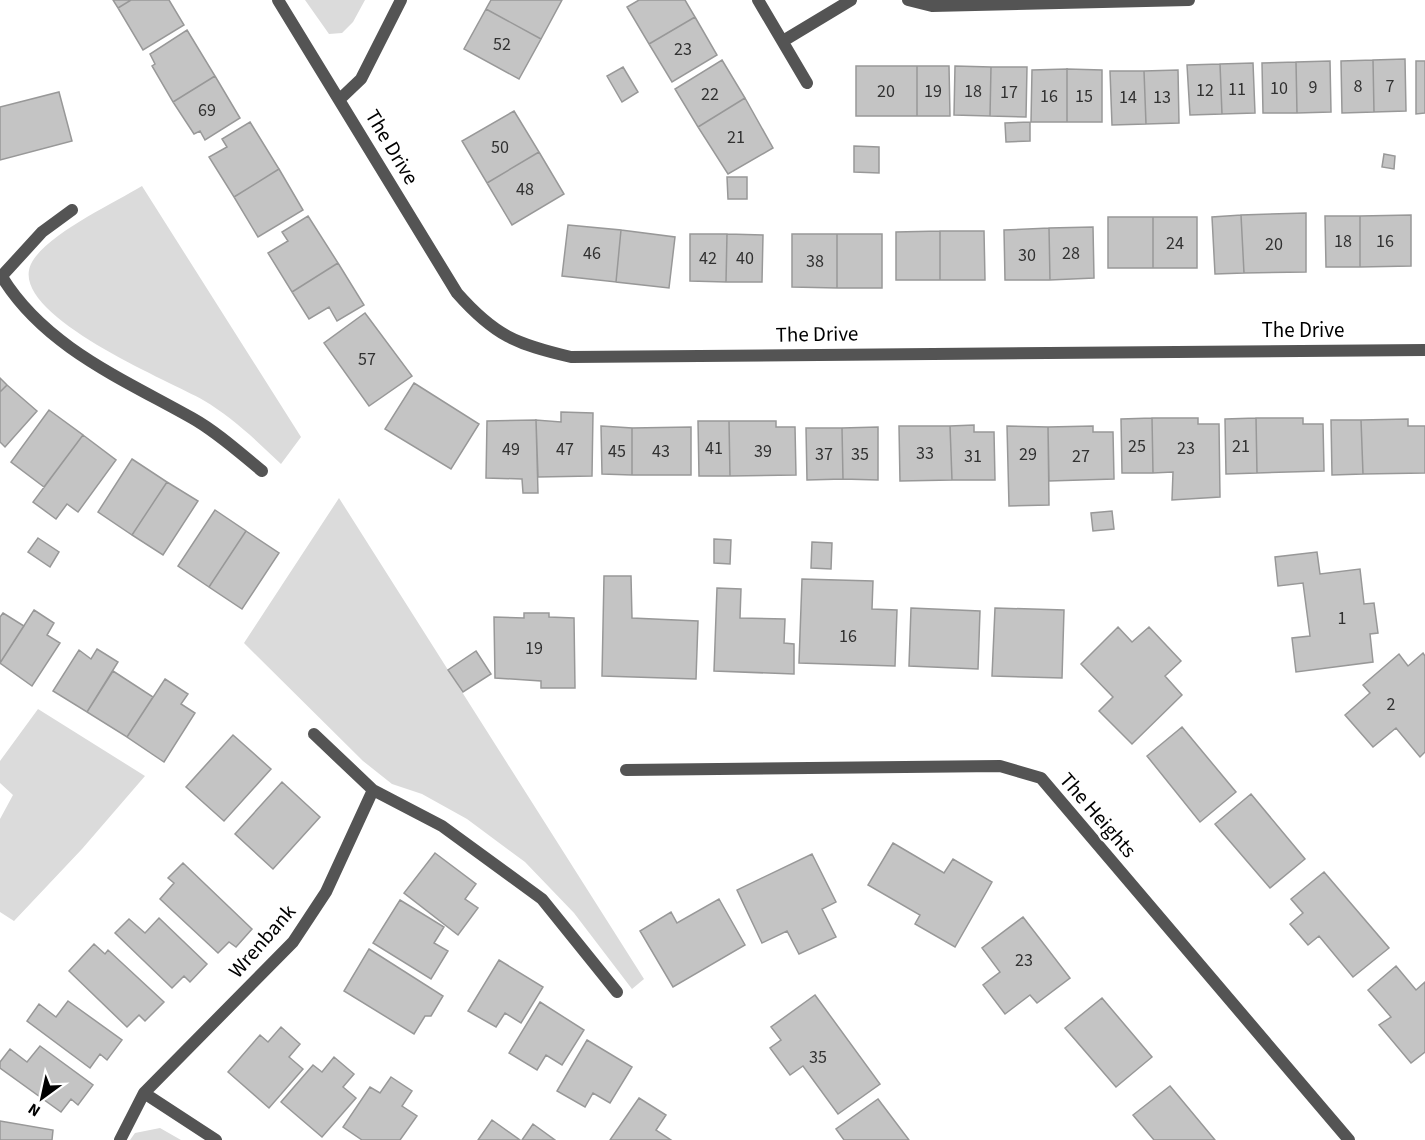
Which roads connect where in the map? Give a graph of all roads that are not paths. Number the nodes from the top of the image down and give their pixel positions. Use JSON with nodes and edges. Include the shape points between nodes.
{"nodes":[{"id":1,"x":278,"y":0,"type":"edge"},
{"id":2,"x":401,"y":0,"type":"edge"},
{"id":3,"x":758,"y":0,"type":"edge"},
{"id":4,"x":851,"y":0,"type":"edge"},
{"id":5,"x":908,"y":0,"type":"edge"},
{"id":6,"x":1189,"y":0,"type":"edge"},
{"id":7,"x":783,"y":41,"type":"junction"},
{"id":8,"x":807,"y":83,"type":"dead end"},
{"id":9,"x":340,"y":99,"type":"junction"},
{"id":10,"x":72,"y":210,"type":"dead end"},
{"id":11,"x":1,"y":277,"type":"edge"},
{"id":12,"x":1425,"y":350,"type":"edge"},
{"id":13,"x":262,"y":471,"type":"dead end"},
{"id":14,"x":314,"y":734,"type":"dead end"},
{"id":15,"x":626,"y":770,"type":"dead end"},
{"id":16,"x":373,"y":790,"type":"junction"},
{"id":17,"x":617,"y":992,"type":"dead end"},
{"id":18,"x":144,"y":1093,"type":"junction"},
{"id":19,"x":120,"y":1140,"type":"edge"},
{"id":20,"x":216,"y":1140,"type":"edge"},
{"id":21,"x":1349,"y":1140,"type":"edge"}],
"edges":[{"from":1,"to":9,"type":"street","name":"The Drive"},
{"from":2,"to":9,"type":"street","name":"The Drive","via":[[361,79]]},
{"from":3,"to":7,"type":"street"},
{"from":4,"to":7,"type":"street"},
{"from":5,"to":6,"type":"street","via":[[932,6]]},
{"from":7,"to":8,"type":"street"},
{"from":9,"to":12,"type":"street","name":"The Drive","via":[[457,293],[481,321],[525,346],[571,357]]},
{"from":10,"to":11,"type":"street","via":[[42,232]]},
{"from":11,"to":13,"type":"street","via":[[14,297],[58,339],[95,366],[193,419]]},
{"from":14,"to":16,"type":"street"},
{"from":15,"to":21,"type":"street","name":"The Heights","via":[[1000,766],[1041,778]]},
{"from":16,"to":17,"type":"street","via":[[442,826],[542,899]]},
{"from":16,"to":18,"type":"street","name":"Wrenbank","via":[[326,892],[293,942]]},
{"from":18,"to":19,"type":"street","name":"Wrenbank"},
{"from":18,"to":20,"type":"street"}]}
